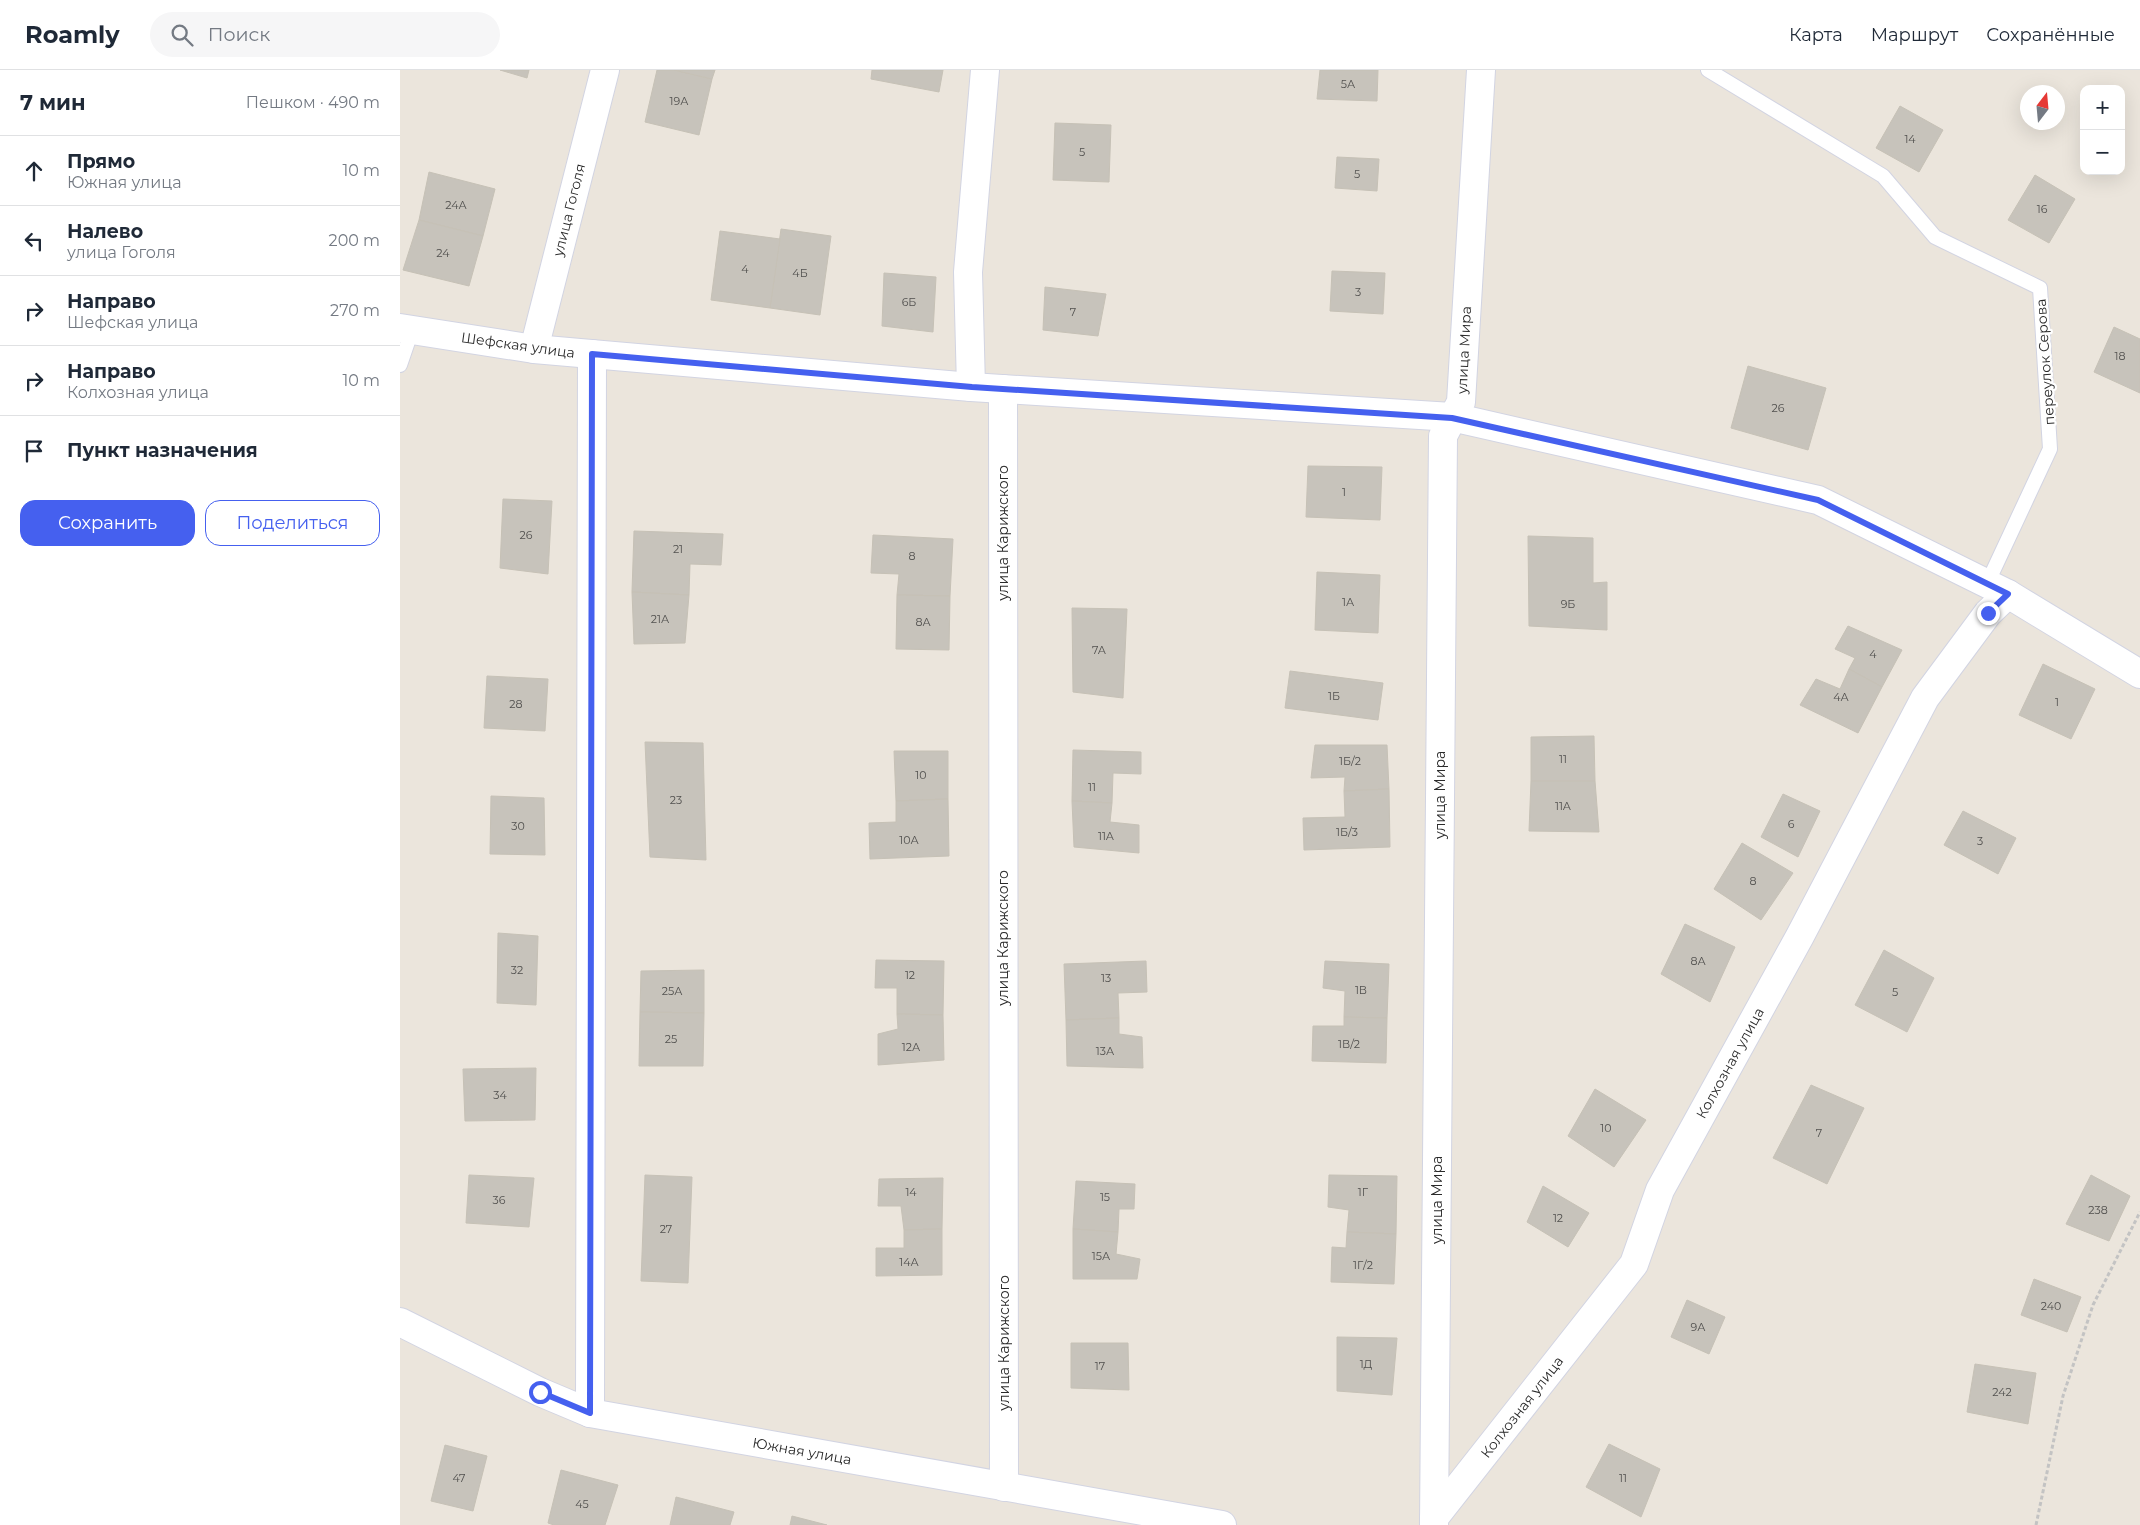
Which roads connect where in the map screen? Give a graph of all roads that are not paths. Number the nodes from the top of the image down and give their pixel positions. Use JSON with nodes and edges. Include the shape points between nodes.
{"nodes":[{"id":1,"x":604,"y":70,"type":"edge"},
{"id":2,"x":985,"y":70,"type":"edge"},
{"id":3,"x":1481,"y":70,"type":"edge"},
{"id":4,"x":1708,"y":70,"type":"edge"},
{"id":5,"x":406,"y":329,"type":"edge"},
{"id":6,"x":534,"y":349,"type":"junction"},
{"id":7,"x":592,"y":354,"type":"junction"},
{"id":8,"x":400,"y":365,"type":"edge"},
{"id":9,"x":972,"y":387,"type":"junction"},
{"id":10,"x":1003,"y":390,"type":"junction"},
{"id":11,"x":1452,"y":418,"type":"junction"},
{"id":12,"x":1997,"y":589,"type":"junction"},
{"id":13,"x":2140,"y":674,"type":"edge"},
{"id":14,"x":400,"y":1322,"type":"edge"},
{"id":15,"x":590,"y":1413,"type":"junction"},
{"id":16,"x":1004,"y":1487,"type":"junction"},
{"id":17,"x":1434,"y":1522,"type":"edge"},
{"id":18,"x":1222,"y":1525,"type":"edge"}],
"edges":[{"from":1,"to":6,"type":"street","name":"улица Гоголя"},
{"from":2,"to":9,"type":"street","via":[[968,272]]},
{"from":3,"to":11,"type":"street","name":"улица Мира","via":[[1460,402]]},
{"from":4,"to":12,"type":"lane","name":"переулок Серова","via":[[1883,176],[1935,237],[2040,288],[2050,449]]},
{"from":5,"to":6,"type":"street","name":"Шефская улица"},
{"from":5,"to":8,"type":"lane"},
{"from":6,"to":7,"type":"street","name":"Шефская улица"},
{"from":7,"to":9,"type":"street","name":"Шефская улица"},
{"from":7,"to":15,"type":"street"},
{"from":9,"to":10,"type":"street","name":"Шефская улица"},
{"from":10,"to":11,"type":"street","name":"Шефская улица"},
{"from":10,"to":16,"type":"street","name":"улица Карижского"},
{"from":11,"to":12,"type":"street","name":"Шефская улица","via":[[1818,500]]},
{"from":11,"to":17,"type":"street","name":"улица Мира","via":[[1443,436]]},
{"from":12,"to":13,"type":"street","name":"Шефская улица"},
{"from":12,"to":17,"type":"street","name":"Колхозная улица","via":[[1988,613],[1925,698],[1800,936],[1660,1190],[1634,1264]]},
{"from":14,"to":15,"type":"street","name":"Южная улица","via":[[540,1392]]},
{"from":15,"to":16,"type":"street","name":"Южная улица"},
{"from":16,"to":18,"type":"street","name":"Южная улица"}]}
